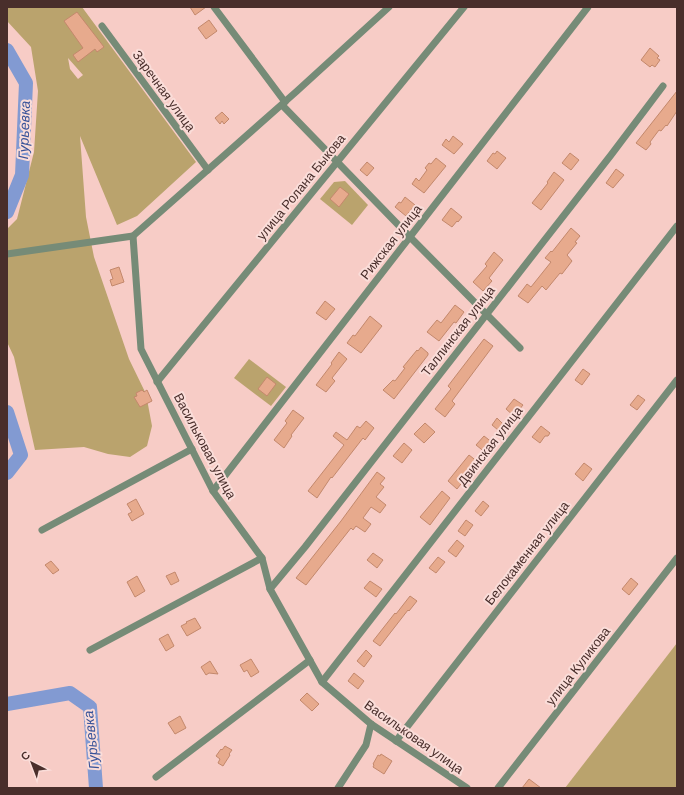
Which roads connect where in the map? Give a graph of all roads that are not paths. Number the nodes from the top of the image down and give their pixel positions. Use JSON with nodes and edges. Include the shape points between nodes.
{"nodes":[{"id":1,"x":214,"y":7,"type":"edge"},
{"id":2,"x":389,"y":7,"type":"edge"},
{"id":3,"x":464,"y":7,"type":"edge"},
{"id":4,"x":588,"y":7,"type":"edge"},
{"id":5,"x":102,"y":26,"type":"dead end"},
{"id":6,"x":663,"y":86,"type":"dead end"},
{"id":7,"x":283,"y":103,"type":"junction"},
{"id":8,"x":337,"y":162,"type":"junction"},
{"id":9,"x":208,"y":170,"type":"junction"},
{"id":10,"x":677,"y":226,"type":"edge"},
{"id":11,"x":133,"y":236,"type":"junction"},
{"id":12,"x":410,"y":237,"type":"junction"},
{"id":13,"x":7,"y":254,"type":"edge"},
{"id":14,"x":486,"y":315,"type":"junction"},
{"id":15,"x":520,"y":348,"type":"dead end"},
{"id":16,"x":677,"y":380,"type":"edge"},
{"id":17,"x":157,"y":382,"type":"junction"},
{"id":18,"x":192,"y":449,"type":"junction"},
{"id":19,"x":213,"y":491,"type":"junction"},
{"id":20,"x":42,"y":530,"type":"dead end"},
{"id":21,"x":262,"y":558,"type":"junction"},
{"id":22,"x":677,"y":558,"type":"edge"},
{"id":23,"x":270,"y":589,"type":"junction"},
{"id":24,"x":90,"y":650,"type":"dead end"},
{"id":25,"x":310,"y":660,"type":"junction"},
{"id":26,"x":322,"y":682,"type":"junction"},
{"id":27,"x":371,"y":724,"type":"junction"},
{"id":28,"x":396,"y":741,"type":"junction"},
{"id":29,"x":156,"y":776,"type":"dead end"},
{"id":30,"x":338,"y":788,"type":"edge"},
{"id":31,"x":467,"y":788,"type":"edge"},
{"id":32,"x":498,"y":788,"type":"edge"}],
"edges":[{"from":1,"to":7,"type":"street"},
{"from":2,"to":7,"type":"street"},
{"from":3,"to":8,"type":"street","name":"улица Ролана Быкова"},
{"from":4,"to":12,"type":"street","name":"Рижская улица"},
{"from":5,"to":9,"type":"street","name":"Заречная улица"},
{"from":6,"to":14,"type":"street","name":"Таллинская улица"},
{"from":7,"to":8,"type":"street"},
{"from":7,"to":9,"type":"street"},
{"from":8,"to":12,"type":"street"},
{"from":8,"to":17,"type":"street","name":"улица Ролана Быкова"},
{"from":9,"to":11,"type":"street"},
{"from":10,"to":26,"type":"street","name":"Двинская улица"},
{"from":11,"to":13,"type":"street"},
{"from":11,"to":17,"type":"street","name":"Васильковая улица","via":[[141,349]]},
{"from":12,"to":14,"type":"street"},
{"from":12,"to":19,"type":"street","name":"Рижская улица"},
{"from":14,"to":15,"type":"street"},
{"from":14,"to":23,"type":"street","name":"Таллинская улица"},
{"from":16,"to":28,"type":"street","name":"Белокаменная улица"},
{"from":17,"to":18,"type":"street","name":"Васильковая улица"},
{"from":18,"to":19,"type":"street","name":"Васильковая улица"},
{"from":18,"to":20,"type":"street"},
{"from":19,"to":21,"type":"street","name":"Васильковая улица"},
{"from":21,"to":23,"type":"street","name":"Васильковая улица"},
{"from":21,"to":24,"type":"street"},
{"from":22,"to":32,"type":"street","name":"улица Куликова"},
{"from":23,"to":25,"type":"street","name":"Васильковая улица"},
{"from":25,"to":26,"type":"street","name":"Васильковая улица"},
{"from":25,"to":29,"type":"street"},
{"from":26,"to":27,"type":"street","name":"Васильковая улица"},
{"from":27,"to":28,"type":"street","name":"Васильковая улица"},
{"from":27,"to":30,"type":"street","via":[[366,745]]},
{"from":28,"to":31,"type":"street","name":"Васильковая улица"}]}
